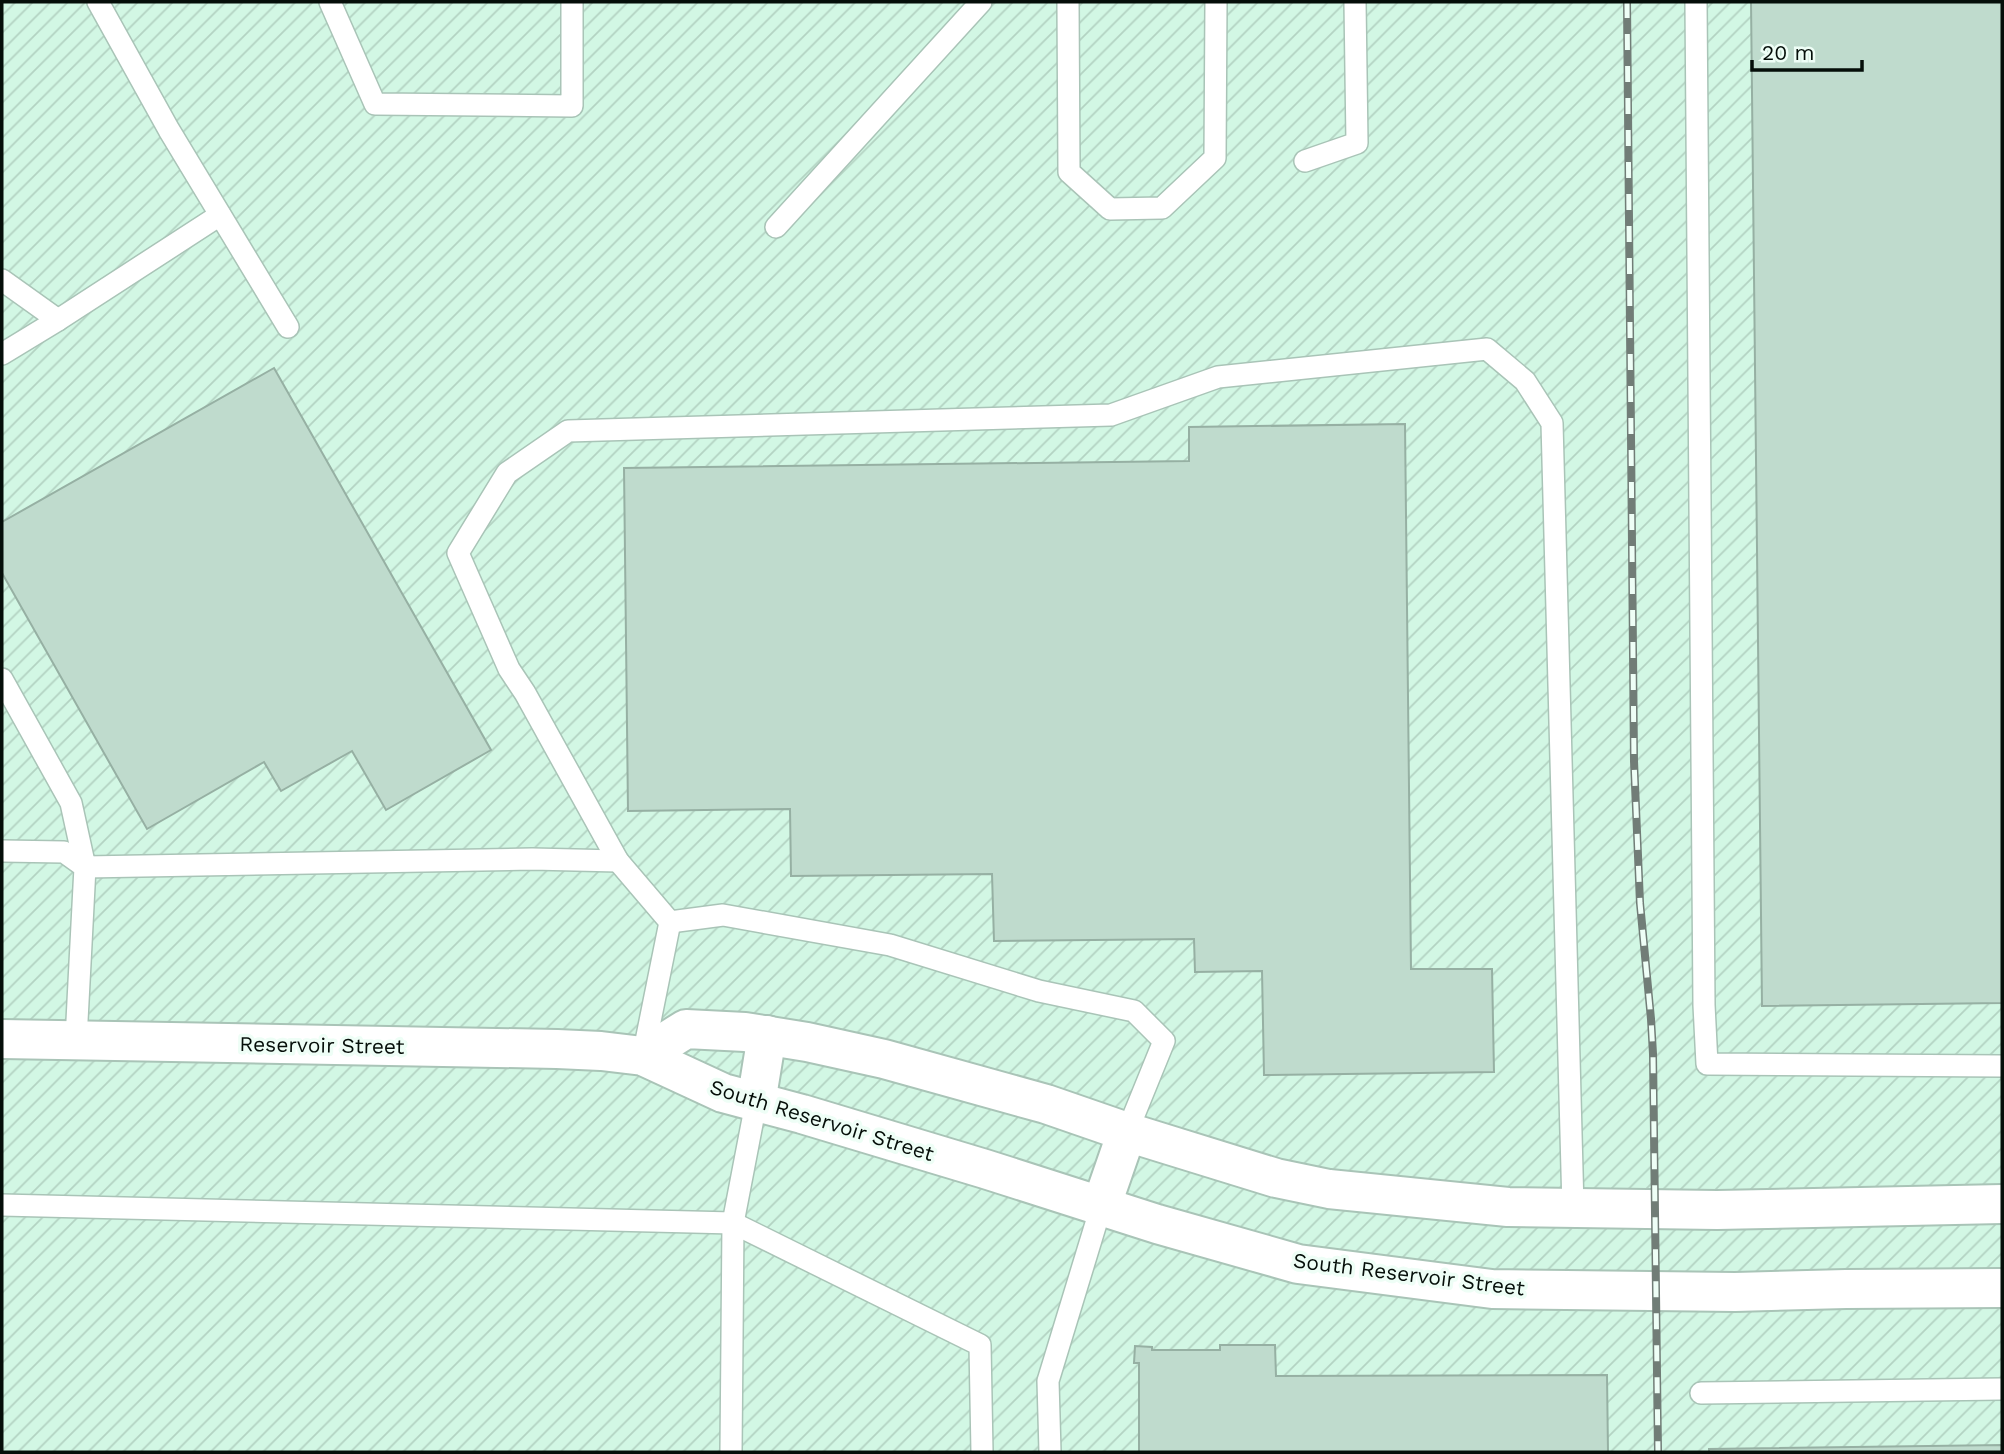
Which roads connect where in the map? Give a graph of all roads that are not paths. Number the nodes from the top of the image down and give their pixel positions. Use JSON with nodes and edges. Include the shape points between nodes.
{"nodes":[{"id":1,"x":98,"y":2,"type":"edge"},
{"id":2,"x":330,"y":2,"type":"edge"},
{"id":3,"x":572,"y":2,"type":"edge"},
{"id":4,"x":981,"y":2,"type":"edge"},
{"id":5,"x":1068,"y":2,"type":"edge"},
{"id":6,"x":1216,"y":2,"type":"edge"},
{"id":7,"x":1355,"y":2,"type":"edge"},
{"id":8,"x":1696,"y":2,"type":"edge"},
{"id":9,"x":1305,"y":162,"type":"dead end"},
{"id":10,"x":220,"y":215,"type":"junction"},
{"id":11,"x":776,"y":227,"type":"dead end"},
{"id":12,"x":2,"y":280,"type":"edge"},
{"id":13,"x":58,"y":320,"type":"junction"},
{"id":14,"x":288,"y":327,"type":"dead end"},
{"id":15,"x":2,"y":354,"type":"edge"},
{"id":16,"x":2,"y":679,"type":"edge"},
{"id":17,"x":2,"y":851,"type":"edge"},
{"id":18,"x":618,"y":861,"type":"junction"},
{"id":19,"x":85,"y":867,"type":"junction"},
{"id":20,"x":670,"y":922,"type":"junction"},
{"id":21,"x":767,"y":1035,"type":"junction"},
{"id":22,"x":2,"y":1039,"type":"edge"},
{"id":23,"x":76,"y":1040,"type":"junction"},
{"id":24,"x":643,"y":1056,"type":"junction"},
{"id":25,"x":2002,"y":1066,"type":"edge"},
{"id":26,"x":756,"y":1103,"type":"junction"},
{"id":27,"x":1127,"y":1132,"type":"junction"},
{"id":28,"x":2002,"y":1204,"type":"edge"},
{"id":29,"x":2,"y":1205,"type":"edge"},
{"id":30,"x":1101,"y":1207,"type":"junction"},
{"id":31,"x":1573,"y":1208,"type":"junction"},
{"id":32,"x":733,"y":1223,"type":"junction"},
{"id":33,"x":2002,"y":1288,"type":"edge"},
{"id":34,"x":2002,"y":1389,"type":"edge"},
{"id":35,"x":1701,"y":1393,"type":"dead end"},
{"id":36,"x":731,"y":1452,"type":"edge"},
{"id":37,"x":982,"y":1452,"type":"edge"},
{"id":38,"x":1050,"y":1452,"type":"edge"}],
"edges":[{"from":1,"to":10,"type":"lane"},
{"from":2,"to":3,"type":"lane","via":[[375,104],[572,106]]},
{"from":4,"to":11,"type":"lane"},
{"from":5,"to":6,"type":"lane","via":[[1069,172],[1110,209],[1123,209],[1162,208],[1215,158]]},
{"from":7,"to":9,"type":"lane","via":[[1357,142]]},
{"from":8,"to":25,"type":"lane","via":[[1707,1064]]},
{"from":10,"to":13,"type":"lane"},
{"from":10,"to":14,"type":"lane"},
{"from":12,"to":13,"type":"lane"},
{"from":13,"to":15,"type":"lane"},
{"from":16,"to":19,"type":"lane","via":[[71,803]]},
{"from":17,"to":19,"type":"lane","via":[[64,852]]},
{"from":18,"to":19,"type":"lane"},
{"from":18,"to":20,"type":"lane"},
{"from":18,"to":31,"type":"lane","via":[[509,669],[458,553],[507,473],[568,431],[1111,415],[1218,377],[1487,349],[1525,381],[1552,423]]},
{"from":19,"to":23,"type":"lane"},
{"from":20,"to":24,"type":"lane"},
{"from":20,"to":27,"type":"lane","via":[[723,915],[890,944],[1039,991],[1134,1011],[1164,1041]]},
{"from":21,"to":24,"type":"main road","via":[[686,1029]]},
{"from":21,"to":26,"type":"main road"},
{"from":21,"to":27,"type":"main road","via":[[884,1059],[1046,1104]]},
{"from":22,"to":23,"type":"main road","name":"Reservoir Street"},
{"from":23,"to":24,"type":"main road","name":"Reservoir Street","via":[[557,1049]]},
{"from":24,"to":26,"type":"main road","name":"South Reservoir Street"},
{"from":26,"to":30,"type":"main road","name":"South Reservoir Street"},
{"from":26,"to":32,"type":"lane"},
{"from":27,"to":30,"type":"main road"},
{"from":27,"to":31,"type":"main road","via":[[1276,1178],[1329,1189]]},
{"from":28,"to":31,"type":"main road"},
{"from":29,"to":32,"type":"lane"},
{"from":30,"to":33,"type":"main road","name":"South Reservoir Street","via":[[1298,1264],[1492,1289]]},
{"from":30,"to":38,"type":"lane","via":[[1048,1381]]},
{"from":32,"to":36,"type":"lane"},
{"from":32,"to":37,"type":"lane","via":[[981,1345]]},
{"from":34,"to":35,"type":"lane"}]}
